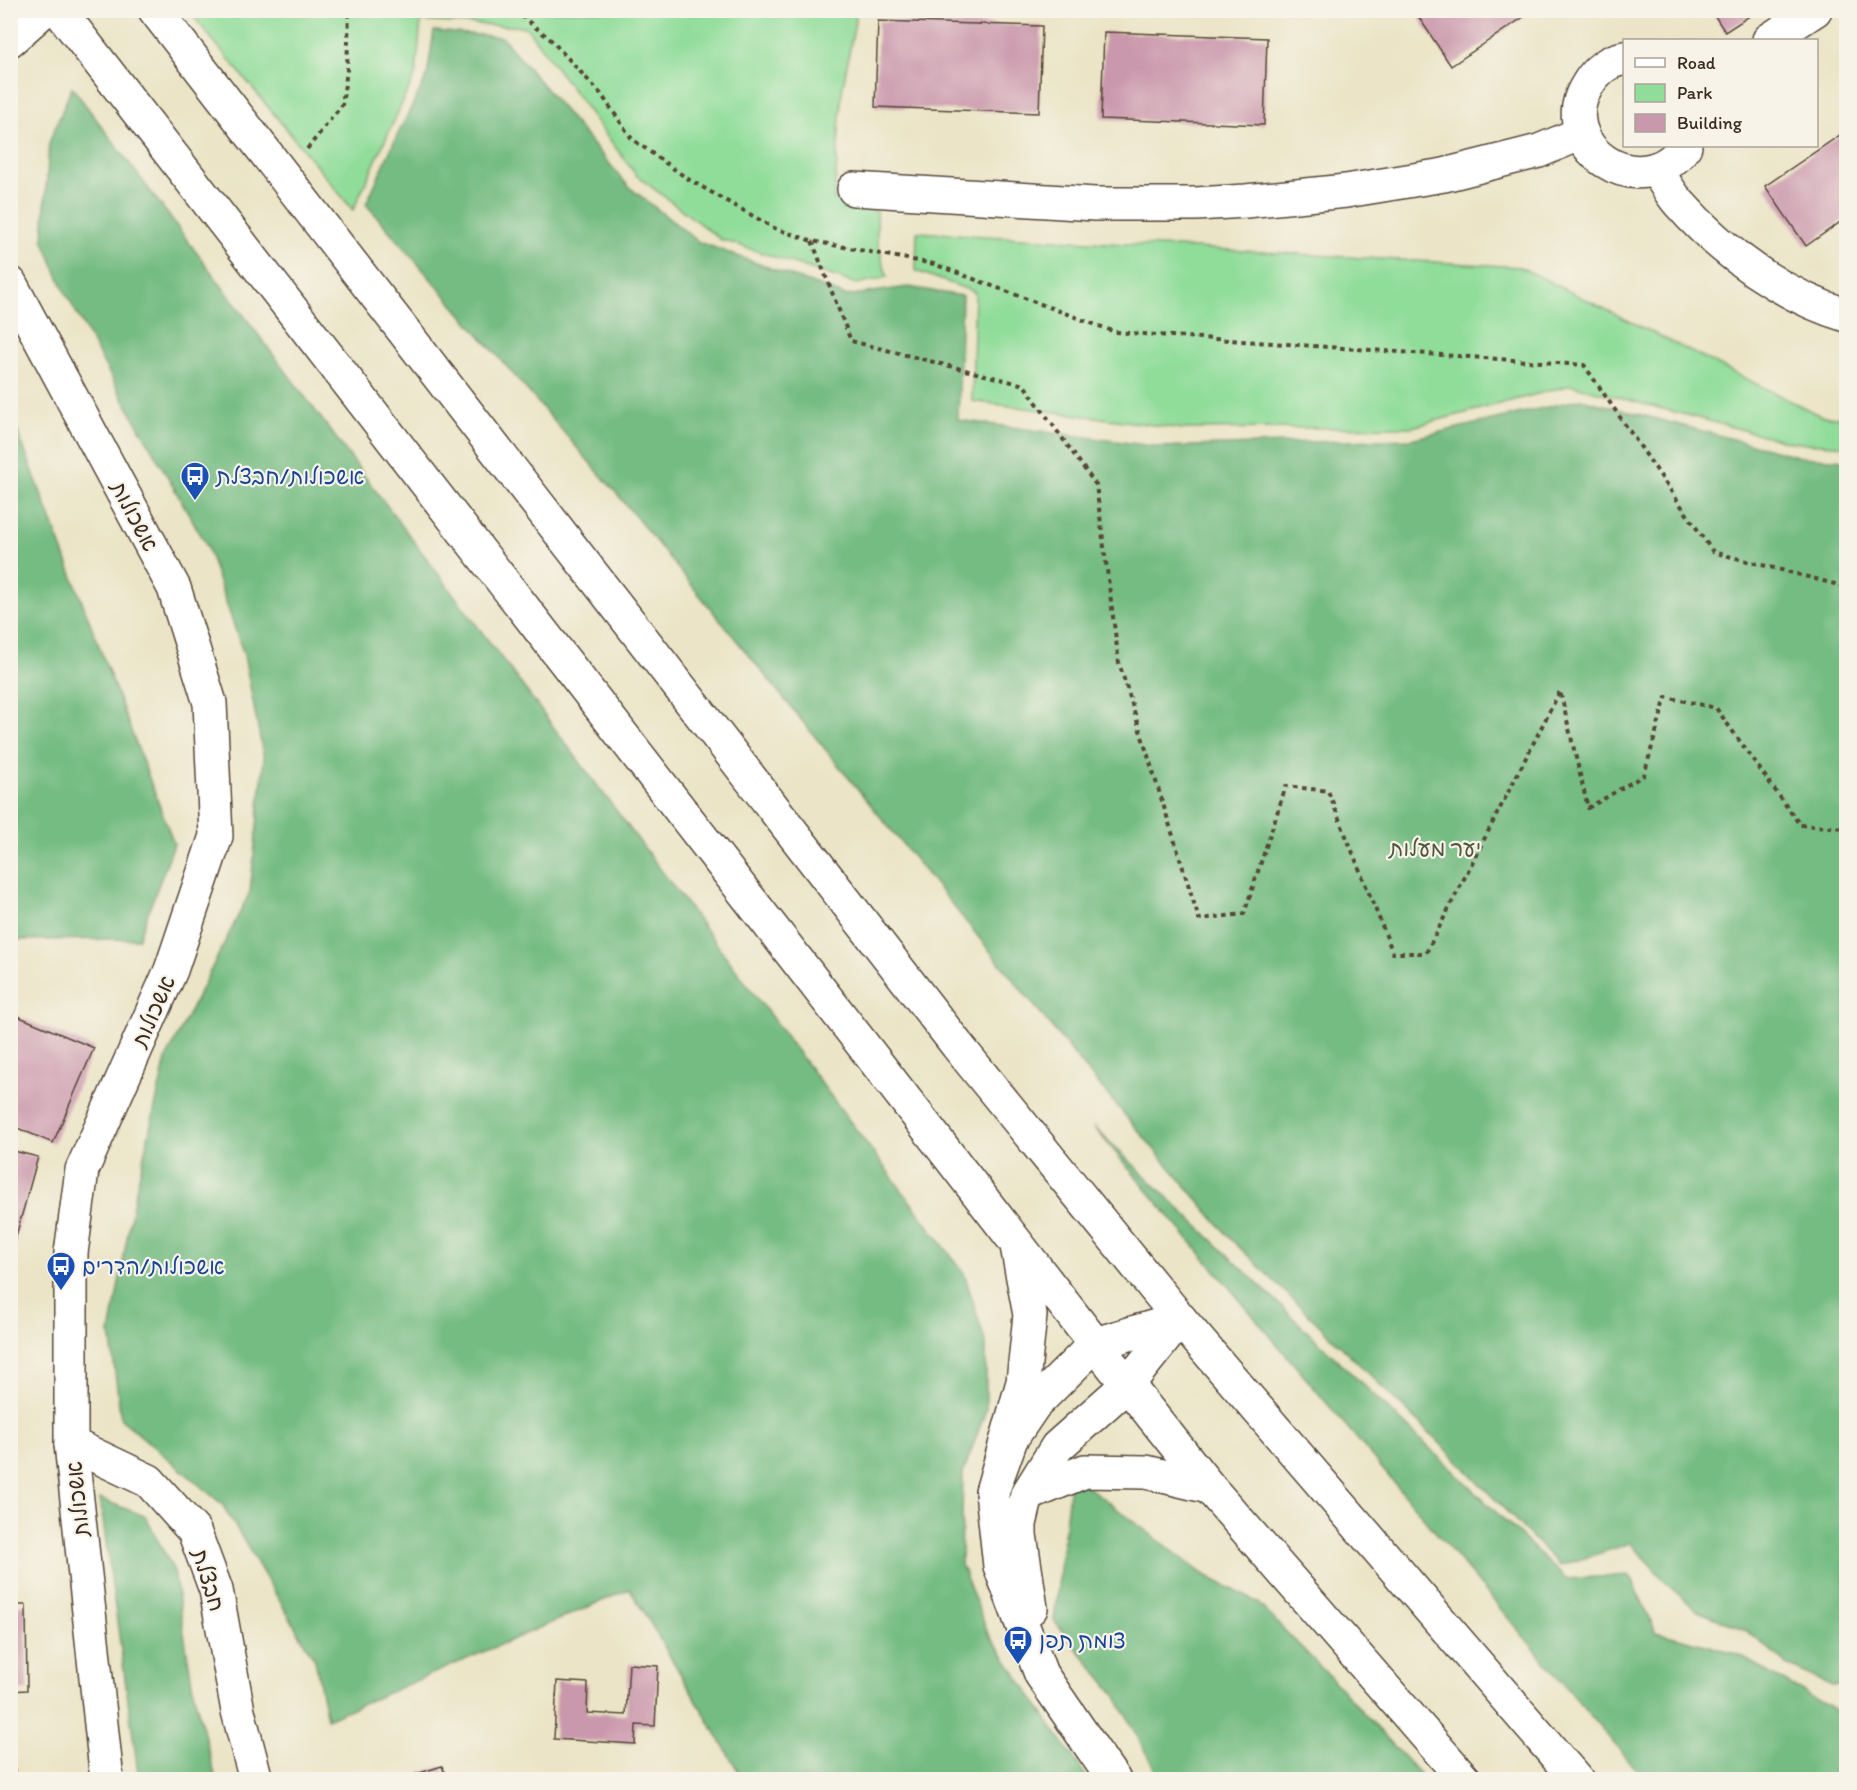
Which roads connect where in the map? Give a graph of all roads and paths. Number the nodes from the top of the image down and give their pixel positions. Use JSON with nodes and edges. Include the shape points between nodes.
{"nodes":[{"id":1,"x":44,"y":10,"type":"edge"},
{"id":2,"x":59,"y":10,"type":"edge"},
{"id":3,"x":155,"y":10,"type":"edge"},
{"id":4,"x":351,"y":10,"type":"edge"},
{"id":5,"x":514,"y":10,"type":"edge"},
{"id":6,"x":1815,"y":10,"type":"edge"},
{"id":7,"x":15,"y":37,"type":"edge"},
{"id":8,"x":1771,"y":39,"type":"edge"},
{"id":9,"x":1623,"y":58,"type":"edge"},
{"id":10,"x":1582,"y":133,"type":"junction"},
{"id":11,"x":1684,"y":147,"type":"edge"},
{"id":12,"x":1656,"y":169,"type":"junction"},
{"id":13,"x":285,"y":178,"type":"junction"},
{"id":14,"x":854,"y":189,"type":"dead end"},
{"id":15,"x":812,"y":241,"type":"junction"},
{"id":16,"x":10,"y":283,"type":"edge"},
{"id":17,"x":1846,"y":315,"type":"edge"},
{"id":18,"x":1846,"y":587,"type":"edge"},
{"id":19,"x":1846,"y":828,"type":"edge"},
{"id":20,"x":1016,"y":1242,"type":"junction"},
{"id":21,"x":1180,"y":1319,"type":"junction"},
{"id":22,"x":1095,"y":1344,"type":"junction"},
{"id":23,"x":1128,"y":1384,"type":"junction"},
{"id":24,"x":71,"y":1444,"type":"junction"},
{"id":25,"x":1209,"y":1487,"type":"junction"},
{"id":26,"x":992,"y":1492,"type":"junction"},
{"id":27,"x":1027,"y":1494,"type":"junction"},
{"id":28,"x":1041,"y":1674,"type":"junction"},
{"id":29,"x":107,"y":1779,"type":"edge"},
{"id":30,"x":256,"y":1779,"type":"edge"},
{"id":31,"x":1114,"y":1779,"type":"edge"},
{"id":32,"x":1465,"y":1779,"type":"edge"},
{"id":33,"x":1576,"y":1779,"type":"edge"}],
"edges":[{"from":1,"to":7,"type":"main road"},
{"from":2,"to":20,"type":"main road"},
{"from":3,"to":13,"type":"main road"},
{"from":4,"to":13,"type":"path","via":[[342,105]]},
{"from":5,"to":15,"type":"path","via":[[550,39],[601,94],[632,139],[726,201],[774,228]]},
{"from":6,"to":8,"type":"main road"},
{"from":9,"to":10,"type":"main road","via":[[1602,67],[1585,87],[1578,114]]},
{"from":10,"to":12,"type":"main road","via":[[1596,155],[1610,165],[1637,172]]},
{"from":10,"to":14,"type":"main road","via":[[1539,150],[1444,175],[1346,191],[1246,201],[1095,204]]},
{"from":11,"to":12,"type":"main road"},
{"from":12,"to":17,"type":"main road","via":[[1678,202],[1743,261],[1780,286],[1822,308]]},
{"from":13,"to":21,"type":"main road","via":[[950,1035]]},
{"from":15,"to":18,"type":"path","via":[[934,264],[1115,332],[1584,365],[1713,552]]},
{"from":15,"to":19,"type":"path","via":[[851,341],[1024,385],[1096,485],[1119,663],[1199,919],[1244,914],[1286,786],[1328,791],[1393,953],[1426,953],[1560,691],[1588,808],[1644,775],[1666,697],[1716,708],[1800,825]]},
{"from":16,"to":24,"type":"main road","name":"אשכולות","via":[[174,588],[211,714],[216,836],[171,970],[82,1170],[71,1253]]},
{"from":20,"to":22,"type":"main road"},
{"from":20,"to":26,"type":"main road","via":[[1030,1315],[1023,1382]]},
{"from":21,"to":22,"type":"main road"},
{"from":21,"to":23,"type":"main road"},
{"from":21,"to":33,"type":"main road"},
{"from":22,"to":23,"type":"main road"},
{"from":22,"to":26,"type":"main road","via":[[1034,1405],[1011,1439]]},
{"from":23,"to":25,"type":"main road"},
{"from":23,"to":27,"type":"main road","via":[[1057,1447]]},
{"from":24,"to":29,"type":"main road","name":"אשכולות"},
{"from":24,"to":30,"type":"main road","name":"חבצלת","via":[[149,1481],[194,1531],[216,1590],[238,1711]]},
{"from":25,"to":27,"type":"main road","via":[[1146,1472],[1085,1471]]},
{"from":25,"to":32,"type":"main road"},
{"from":26,"to":28,"type":"main road","via":[[1000,1566]]},
{"from":27,"to":28,"type":"main road","via":[[1020,1535]]},
{"from":28,"to":31,"type":"main road"}]}
